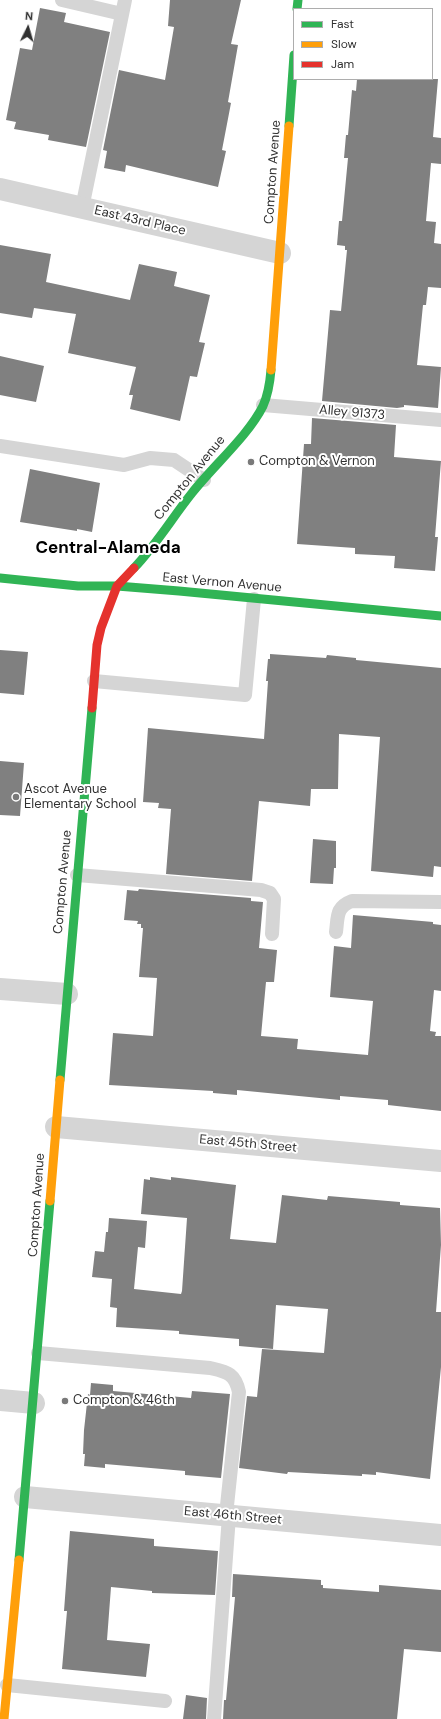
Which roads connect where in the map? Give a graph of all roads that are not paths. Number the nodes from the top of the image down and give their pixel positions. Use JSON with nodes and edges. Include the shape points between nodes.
{"nodes":[{"id":1,"x":62,"y":0,"type":"edge"},
{"id":2,"x":125,"y":0,"type":"edge"},
{"id":3,"x":122,"y":14,"type":"junction"},
{"id":4,"x":293,"y":69,"type":"edge"},
{"id":5,"x":0,"y":189,"type":"edge"},
{"id":6,"x":82,"y":208,"type":"junction"},
{"id":7,"x":280,"y":253,"type":"junction"},
{"id":8,"x":263,"y":405,"type":"junction"},
{"id":9,"x":441,"y":420,"type":"edge"},
{"id":10,"x":0,"y":446,"type":"edge"},
{"id":11,"x":204,"y":480,"type":"junction"},
{"id":12,"x":0,"y":578,"type":"edge"},
{"id":13,"x":117,"y":586,"type":"junction"},
{"id":14,"x":254,"y":599,"type":"junction"},
{"id":15,"x":441,"y":616,"type":"edge"},
{"id":16,"x":94,"y":681,"type":"junction"},
{"id":17,"x":77,"y":874,"type":"junction"},
{"id":18,"x":441,"y":902,"type":"edge"},
{"id":19,"x":336,"y":932,"type":"dead end"},
{"id":20,"x":272,"y":934,"type":"dead end"},
{"id":21,"x":0,"y":989,"type":"edge"},
{"id":22,"x":67,"y":994,"type":"junction"},
{"id":23,"x":56,"y":1127,"type":"junction"},
{"id":24,"x":441,"y":1160,"type":"edge"},
{"id":25,"x":38,"y":1353,"type":"junction"},
{"id":26,"x":0,"y":1400,"type":"edge"},
{"id":27,"x":34,"y":1403,"type":"junction"},
{"id":28,"x":25,"y":1497,"type":"junction"},
{"id":29,"x":228,"y":1515,"type":"junction"},
{"id":30,"x":441,"y":1535,"type":"edge"},
{"id":31,"x":7,"y":1685,"type":"junction"},
{"id":32,"x":165,"y":1701,"type":"dead end"},
{"id":33,"x":4,"y":1719,"type":"edge"},
{"id":34,"x":214,"y":1719,"type":"edge"}],
"edges":[{"from":1,"to":3,"type":"lane"},
{"from":2,"to":3,"type":"lane"},
{"from":3,"to":6,"type":"lane"},
{"from":4,"to":7,"type":"main road","name":"Compton Avenue"},
{"from":5,"to":6,"type":"street","name":"East 43rd Place"},
{"from":6,"to":7,"type":"street","name":"East 43rd Place"},
{"from":7,"to":8,"type":"main road","name":"Compton Avenue","via":[[271,370]]},
{"from":8,"to":9,"type":"lane","name":"Alley 91373"},
{"from":8,"to":11,"type":"main road","name":"Compton Avenue","via":[[253,422]]},
{"from":10,"to":11,"type":"lane","via":[[124,465],[150,458],[174,460]]},
{"from":11,"to":13,"type":"main road","name":"Compton Avenue","via":[[144,557]]},
{"from":12,"to":13,"type":"main road","name":"East Vernon Avenue","via":[[78,586]]},
{"from":13,"to":14,"type":"main road","name":"East Vernon Avenue"},
{"from":13,"to":16,"type":"main road","name":"Compton Avenue","via":[[101,628]]},
{"from":14,"to":15,"type":"main road","name":"East Vernon Avenue"},
{"from":14,"to":16,"type":"lane","via":[[245,695]]},
{"from":16,"to":17,"type":"main road","name":"Compton Avenue"},
{"from":17,"to":20,"type":"lane","via":[[261,890],[270,893],[274,899]]},
{"from":17,"to":22,"type":"main road","name":"Compton Avenue"},
{"from":18,"to":19,"type":"lane","via":[[352,901],[344,904],[338,911]]},
{"from":21,"to":22,"type":"street"},
{"from":22,"to":23,"type":"main road","name":"Compton Avenue"},
{"from":23,"to":24,"type":"street","name":"East 45th Street"},
{"from":23,"to":25,"type":"main road","name":"Compton Avenue"},
{"from":25,"to":27,"type":"main road","name":"Compton Avenue"},
{"from":25,"to":29,"type":"lane","via":[[210,1368],[233,1377],[239,1392]]},
{"from":26,"to":27,"type":"street"},
{"from":27,"to":28,"type":"main road","name":"Compton Avenue"},
{"from":28,"to":29,"type":"street","name":"East 46th Street"},
{"from":28,"to":31,"type":"main road","name":"Compton Avenue"},
{"from":29,"to":30,"type":"street","name":"East 46th Street"},
{"from":29,"to":34,"type":"lane"},
{"from":31,"to":32,"type":"lane"},
{"from":31,"to":33,"type":"main road","name":"Compton Avenue"}]}
